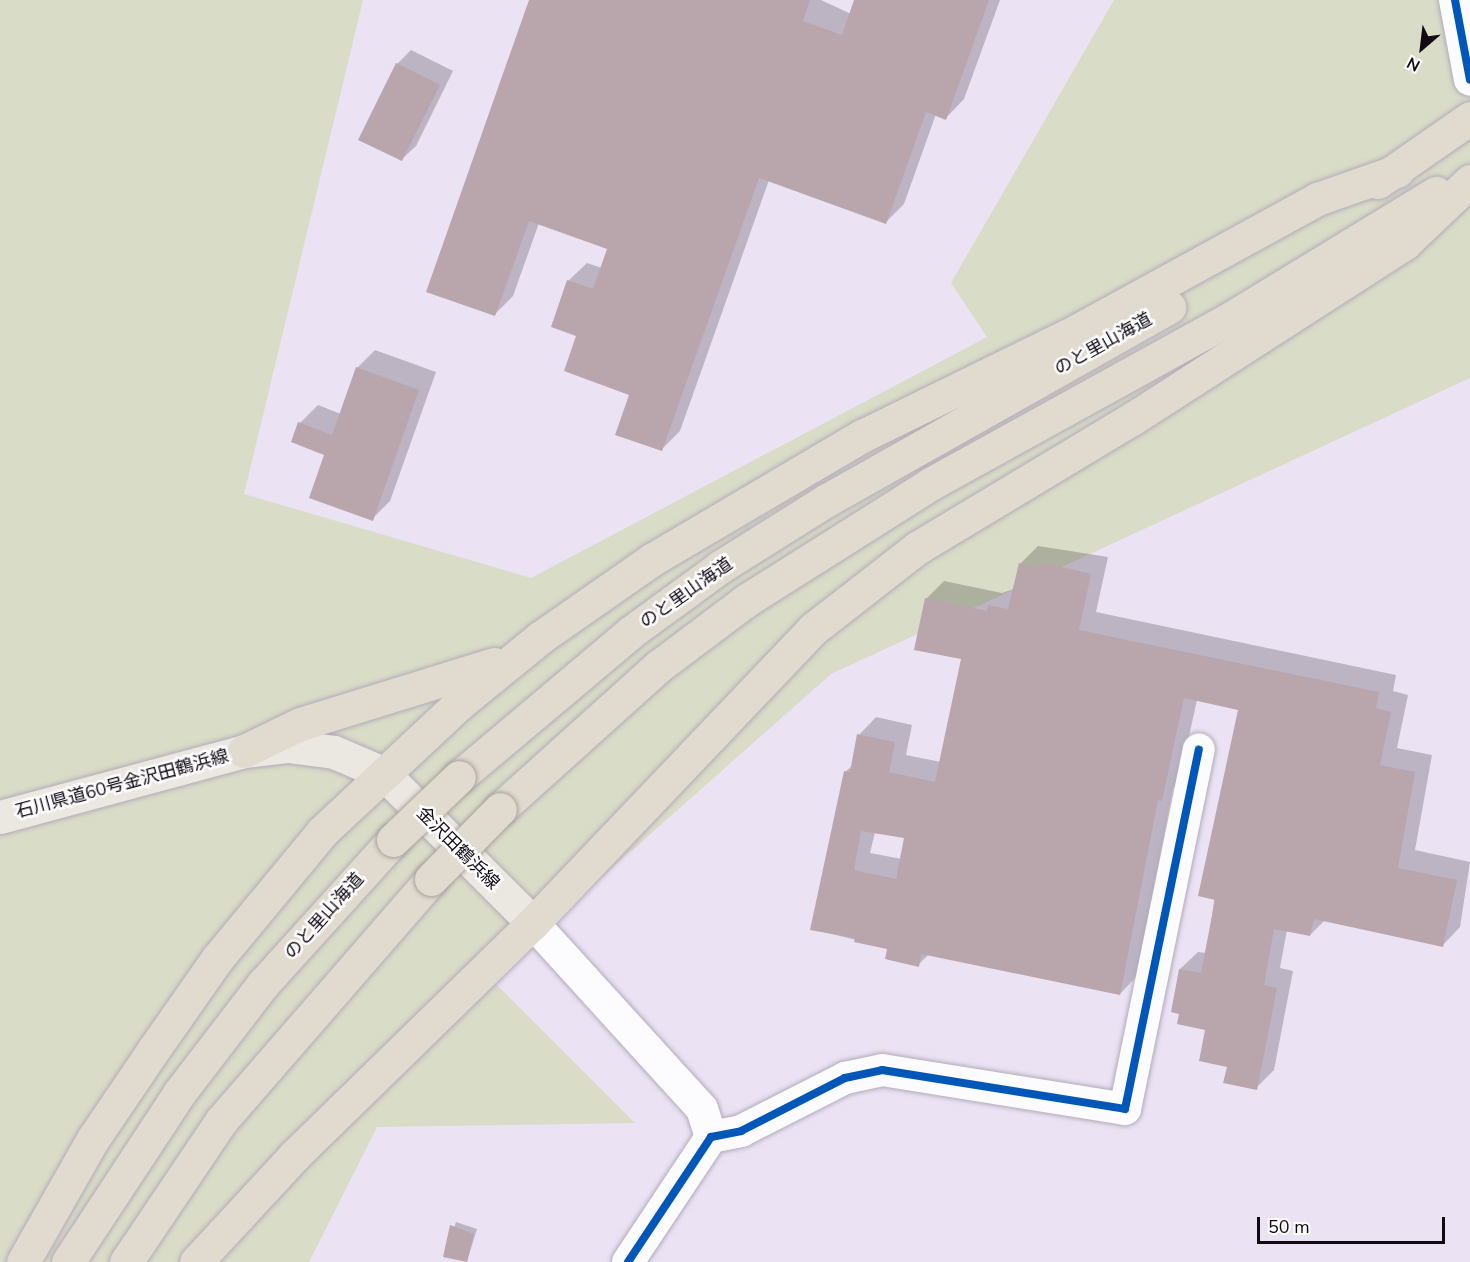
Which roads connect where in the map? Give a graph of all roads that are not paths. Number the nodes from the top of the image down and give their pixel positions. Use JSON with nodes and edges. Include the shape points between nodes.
{"nodes":[{"id":1,"x":1455,"y":0,"type":"edge"},
{"id":2,"x":1470,"y":80,"type":"edge"},
{"id":3,"x":1470,"y":118,"type":"edge"},
{"id":4,"x":1470,"y":170,"type":"edge"},
{"id":5,"x":1397,"y":171,"type":"junction"},
{"id":6,"x":1470,"y":181,"type":"edge"},
{"id":7,"x":1398,"y":232,"type":"junction"},
{"id":8,"x":526,"y":649,"type":"junction"},
{"id":9,"x":244,"y":750,"type":"junction"},
{"id":10,"x":1199,"y":750,"type":"dead end"},
{"id":11,"x":383,"y":773,"type":"junction"},
{"id":12,"x":0,"y":817,"type":"edge"},
{"id":13,"x":533,"y":922,"type":"junction"},
{"id":14,"x":711,"y":1137,"type":"junction"},
{"id":15,"x":23,"y":1262,"type":"edge"},
{"id":16,"x":69,"y":1262,"type":"edge"},
{"id":17,"x":126,"y":1262,"type":"edge"},
{"id":18,"x":196,"y":1262,"type":"edge"},
{"id":19,"x":628,"y":1262,"type":"edge"}],
"edges":[{"from":1,"to":2,"type":"street"},
{"from":3,"to":5,"type":"highway","name":"のと里山海道"},
{"from":4,"to":7,"type":"highway"},
{"from":5,"to":8,"type":"highway","via":[[1317,199],[1078,330],[862,436],[653,559]]},
{"from":5,"to":16,"type":"highway","name":"のと里山海道","bridge":true,"via":[[1209,284],[827,500],[720,567],[614,646],[459,777],[393,840],[263,984],[180,1092]]},
{"from":6,"to":7,"type":"highway"},
{"from":7,"to":13,"type":"highway","via":[[1132,419],[916,548],[813,629]]},
{"from":7,"to":17,"type":"highway","bridge":true,"via":[[1226,321],[932,483],[757,593],[659,666],[500,808],[431,879],[221,1121]]},
{"from":8,"to":9,"type":"highway","via":[[481,670],[300,724]]},
{"from":8,"to":11,"type":"highway"},
{"from":9,"to":11,"type":"main road","name":"石川県道60号金沢田鶴浜線","via":[[287,746],[334,752]]},
{"from":9,"to":12,"type":"main road","name":"石川県道60号金沢田鶴浜線"},
{"from":10,"to":14,"type":"street","via":[[1125,1109],[882,1070],[845,1078],[741,1131]]},
{"from":11,"to":13,"type":"main road","name":"金沢田鶴浜線"},
{"from":11,"to":15,"type":"highway","via":[[342,808],[217,959],[93,1139]]},
{"from":13,"to":14,"type":"street","via":[[702,1109]]},
{"from":13,"to":18,"type":"highway","via":[[294,1156]]},
{"from":14,"to":19,"type":"street"}]}
